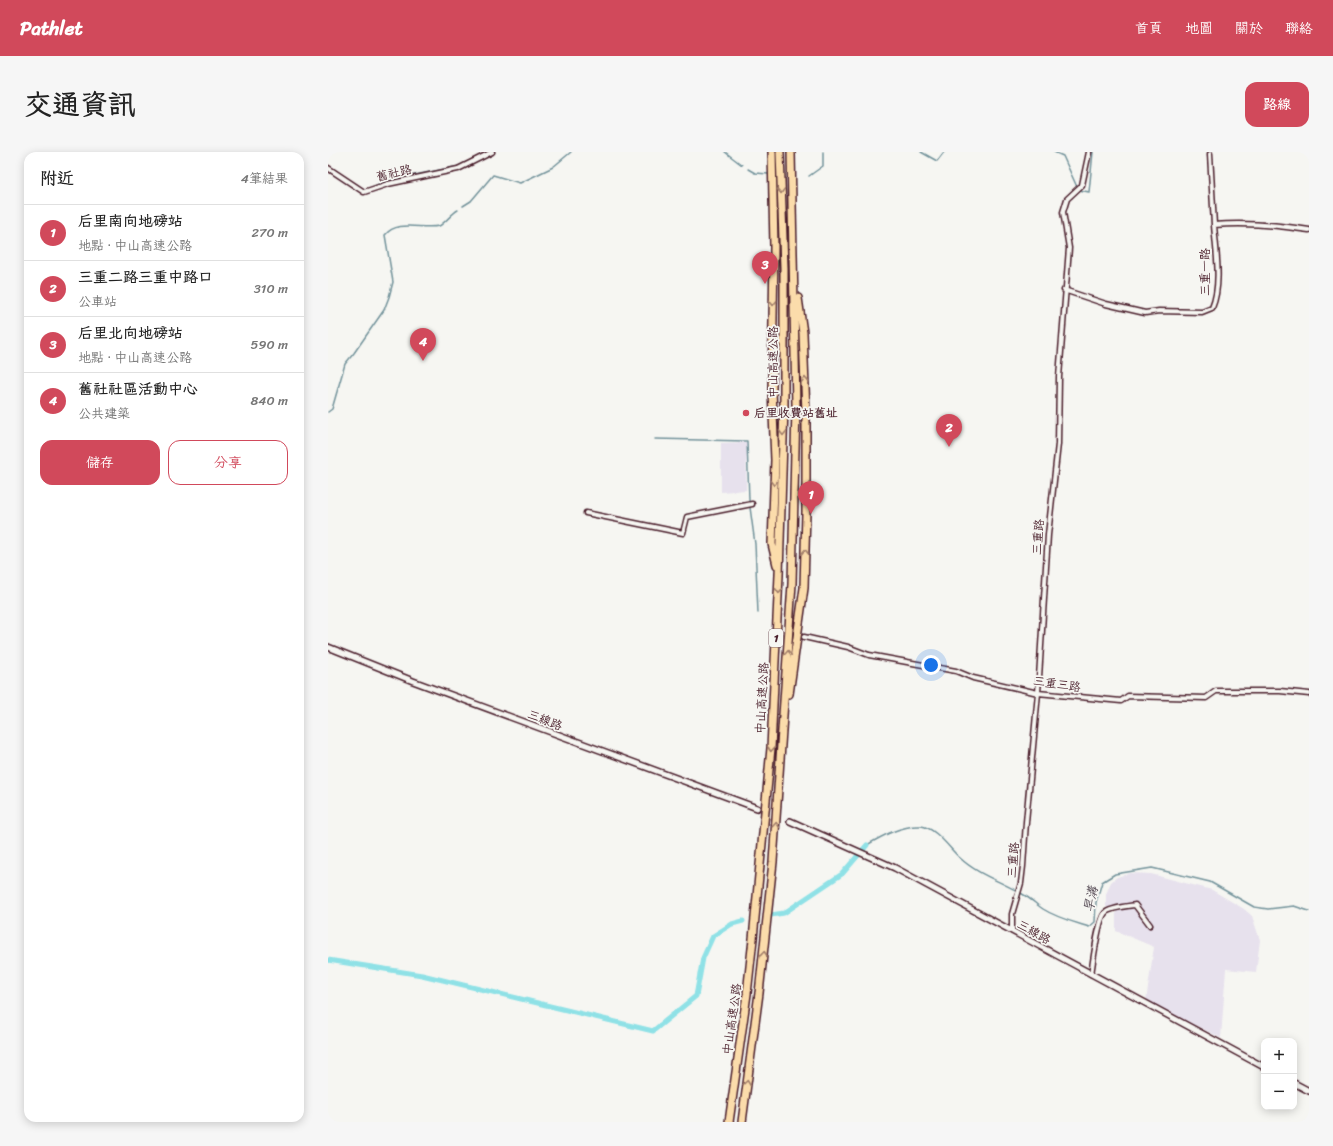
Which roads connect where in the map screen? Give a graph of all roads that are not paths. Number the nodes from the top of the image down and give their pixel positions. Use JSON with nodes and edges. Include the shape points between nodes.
{"nodes":[{"id":1,"x":492,"y":152,"type":"edge"},
{"id":2,"x":772,"y":152,"type":"edge"},
{"id":3,"x":780,"y":152,"type":"edge"},
{"id":4,"x":791,"y":152,"type":"edge"},
{"id":5,"x":1089,"y":152,"type":"edge"},
{"id":6,"x":1210,"y":154,"type":"dead end"},
{"id":7,"x":328,"y":168,"type":"edge"},
{"id":8,"x":1214,"y":226,"type":"junction"},
{"id":9,"x":1309,"y":230,"type":"edge"},
{"id":10,"x":794,"y":269,"type":"junction"},
{"id":11,"x":1064,"y":290,"type":"junction"},
{"id":12,"x":752,"y":504,"type":"dead end"},
{"id":13,"x":586,"y":512,"type":"dead end"},
{"id":14,"x":780,"y":575,"type":"junction"},
{"id":15,"x":804,"y":637,"type":"dead end"},
{"id":16,"x":328,"y":647,"type":"edge"},
{"id":17,"x":1038,"y":693,"type":"junction"},
{"id":18,"x":1309,"y":694,"type":"edge"},
{"id":19,"x":780,"y":771,"type":"junction"},
{"id":20,"x":757,"y":808,"type":"dead end"},
{"id":21,"x":790,"y":821,"type":"dead end"},
{"id":22,"x":1150,"y":925,"type":"dead end"},
{"id":23,"x":1012,"y":931,"type":"junction"},
{"id":24,"x":1091,"y":974,"type":"junction"},
{"id":25,"x":1261,"y":1065,"type":"edge"},
{"id":26,"x":1297,"y":1085,"type":"edge"},
{"id":27,"x":1309,"y":1091,"type":"edge"},
{"id":28,"x":729,"y":1122,"type":"edge"},
{"id":29,"x":742,"y":1122,"type":"edge"}],
"edges":[{"from":1,"to":7,"type":"street","name":"舊社路","via":[[458,169],[388,184],[364,192]]},
{"from":2,"to":14,"type":"highway","one_way":true,"via":[[772,544]]},
{"from":3,"to":14,"type":"highway","name":"中山高速公路","number":"1","one_way":true,"via":[[784,268]]},
{"from":4,"to":10,"type":"highway","name":"中山高速公路","number":"1"},
{"from":5,"to":11,"type":"street","name":"三重路","via":[[1082,185],[1064,205],[1069,248]]},
{"from":6,"to":8,"type":"street"},
{"from":8,"to":9,"type":"street","via":[[1275,225]]},
{"from":8,"to":11,"type":"street","name":"三重一路","via":[[1217,282],[1216,299],[1212,308],[1202,312],[1159,310],[1145,313]]},
{"from":19,"to":10,"type":"highway","name":"中山高速公路","number":"1","one_way":true,"via":[[792,584],[796,406]]},
{"from":19,"to":10,"type":"highway","one_way":true,"via":[[804,588],[804,333]]},
{"from":11,"to":17,"type":"street","name":"三重路","via":[[1058,444],[1048,529]]},
{"from":12,"to":13,"type":"street","via":[[687,517],[683,533]]},
{"from":14,"to":28,"type":"highway","name":"中山高速公路","number":"1","one_way":true,"via":[[771,748],[747,994]]},
{"from":15,"to":17,"type":"street","name":"三重三路","via":[[870,655],[956,671],[973,678]]},
{"from":16,"to":20,"type":"street","name":"三線路"},
{"from":17,"to":18,"type":"street","name":"三重三路","via":[[1121,702],[1128,696],[1206,698],[1216,691],[1280,691]]},
{"from":17,"to":23,"type":"street","name":"三重路","via":[[1024,866],[1012,914]]},
{"from":29,"to":19,"type":"highway","name":"中山高速公路","number":"1","one_way":true,"via":[[774,862]]},
{"from":21,"to":23,"type":"street","name":"三線路","via":[[895,868]]},
{"from":22,"to":24,"type":"street","via":[[1135,905],[1105,913]]},
{"from":23,"to":24,"type":"street","name":"三線路"},
{"from":24,"to":25,"type":"street","name":"三線路"},
{"from":26,"to":27,"type":"street"}]}
